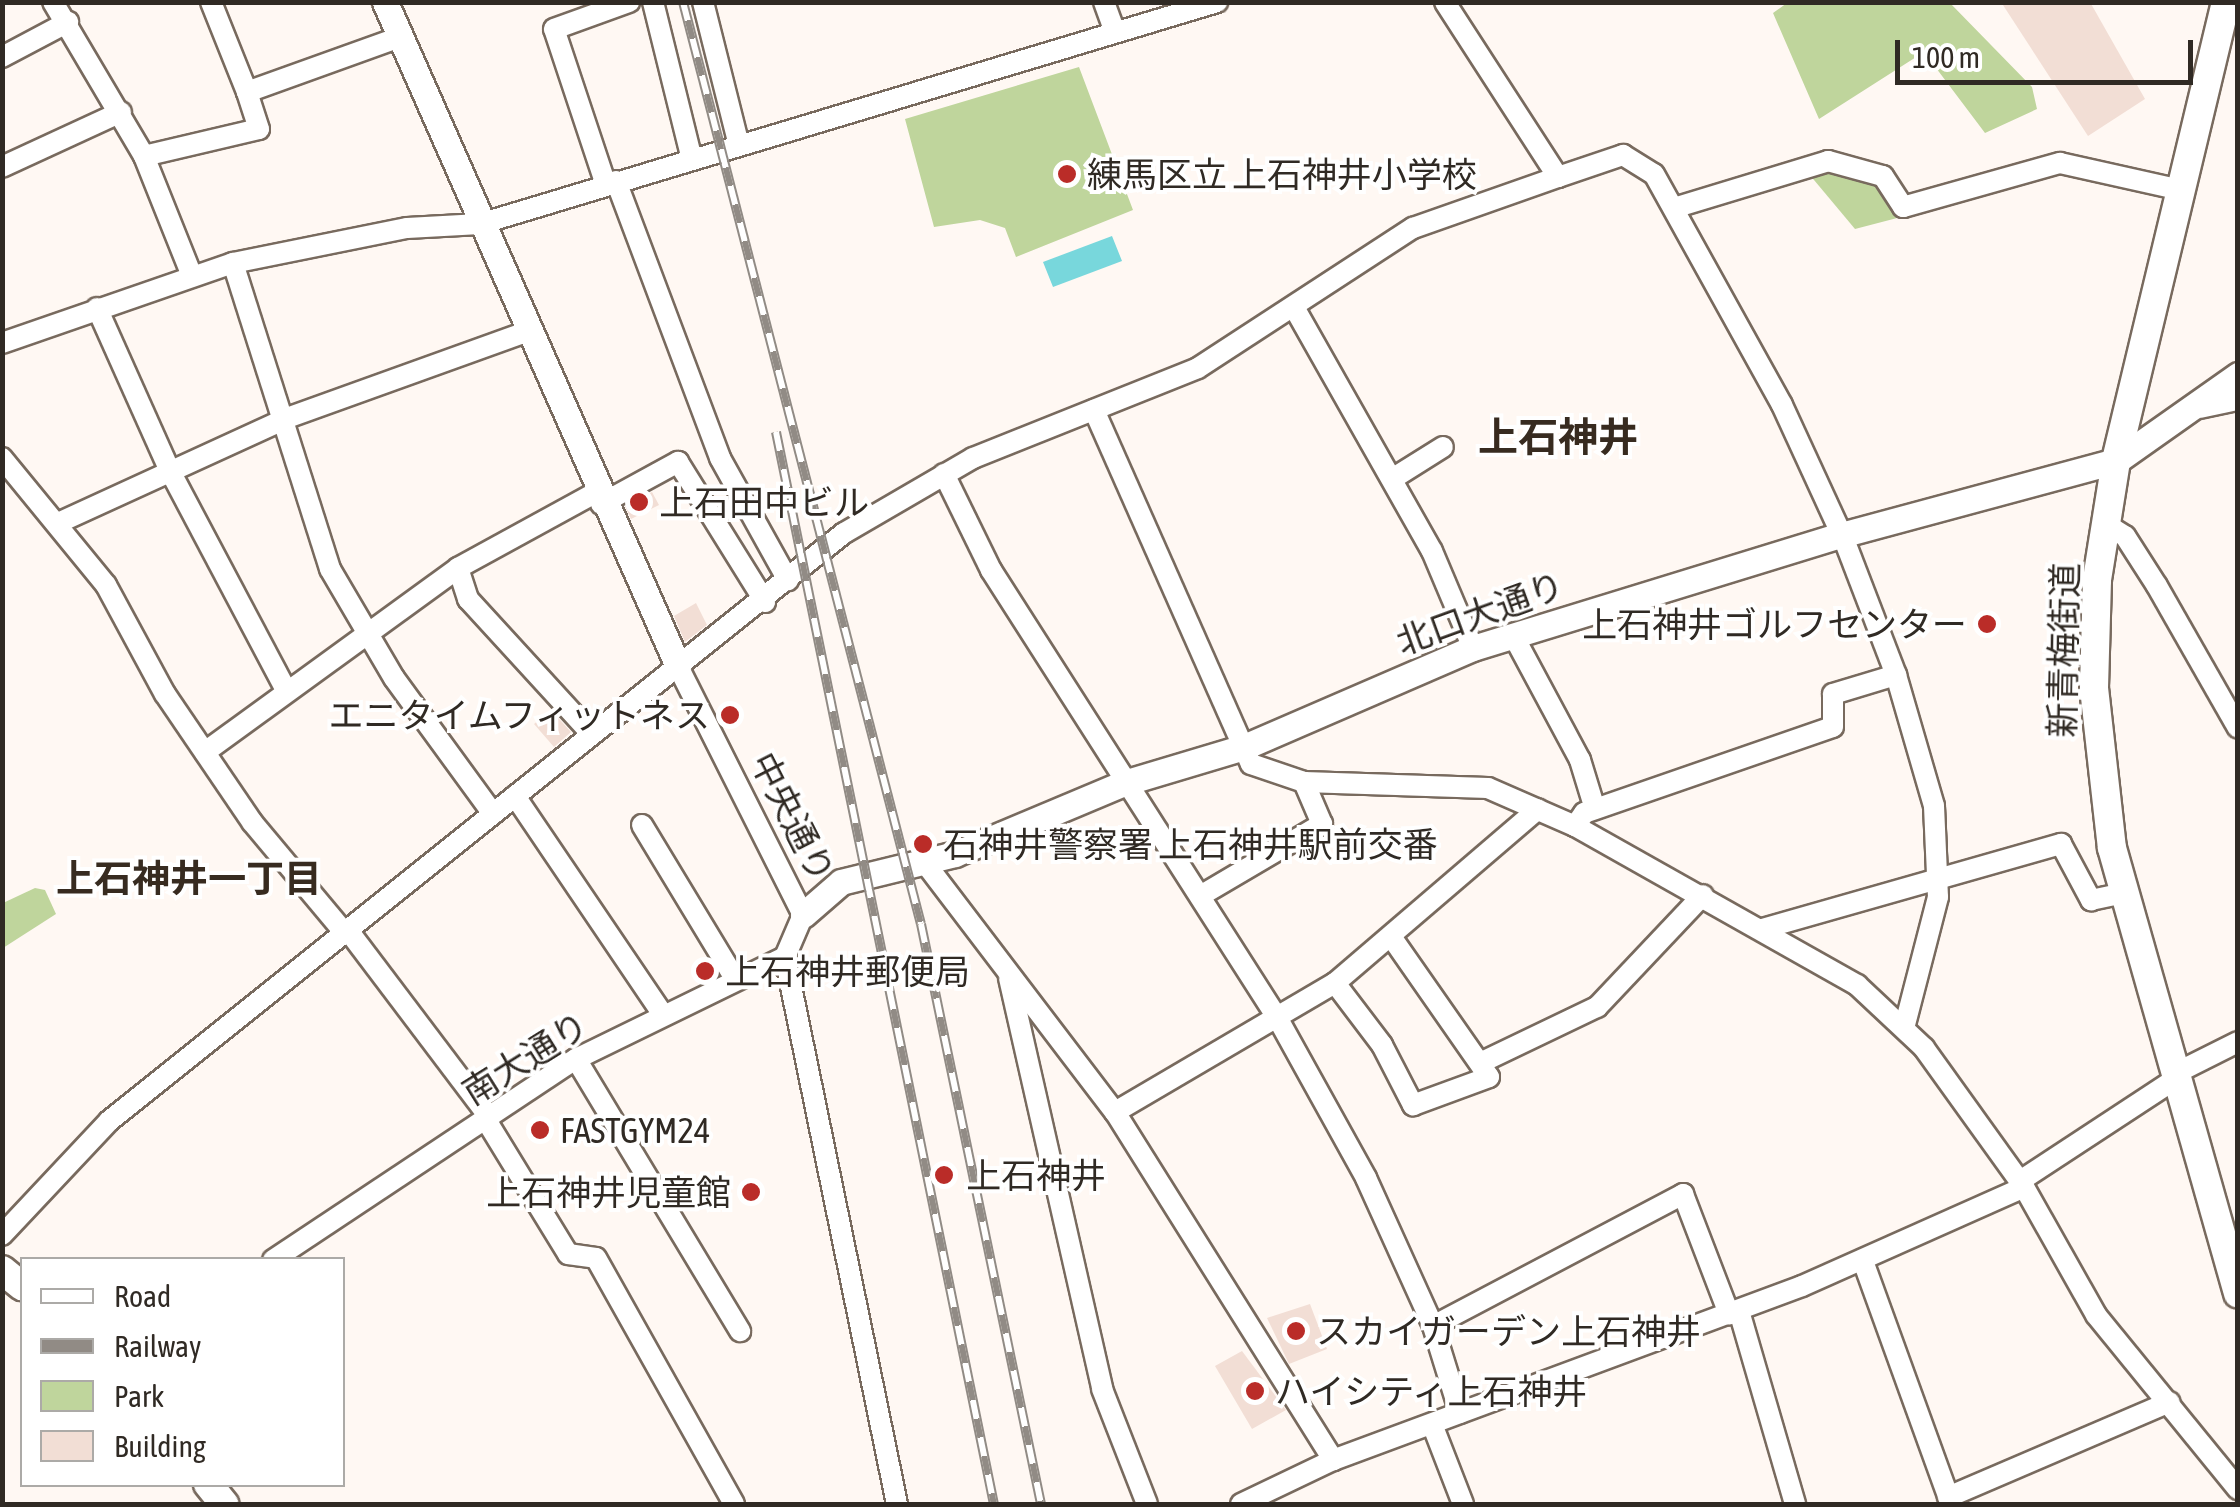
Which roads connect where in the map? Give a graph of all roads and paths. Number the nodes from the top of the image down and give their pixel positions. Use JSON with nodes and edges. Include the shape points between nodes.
{"nodes":[{"id":1,"x":53,"y":2,"type":"edge"},
{"id":2,"x":211,"y":2,"type":"edge"},
{"id":3,"x":386,"y":2,"type":"edge"},
{"id":4,"x":628,"y":2,"type":"edge"},
{"id":5,"x":653,"y":2,"type":"edge"},
{"id":6,"x":704,"y":2,"type":"edge"},
{"id":7,"x":1104,"y":2,"type":"edge"},
{"id":8,"x":1217,"y":2,"type":"edge"},
{"id":9,"x":1445,"y":2,"type":"edge"},
{"id":10,"x":2226,"y":2,"type":"edge"},
{"id":11,"x":68,"y":22,"type":"junction"},
{"id":12,"x":1115,"y":32,"type":"junction"},
{"id":13,"x":400,"y":36,"type":"junction"},
{"id":14,"x":2,"y":57,"type":"edge"},
{"id":15,"x":247,"y":92,"type":"junction"},
{"id":16,"x":122,"y":112,"type":"junction"},
{"id":17,"x":738,"y":142,"type":"junction"},
{"id":18,"x":144,"y":156,"type":"junction"},
{"id":19,"x":691,"y":156,"type":"junction"},
{"id":20,"x":2,"y":167,"type":"edge"},
{"id":21,"x":1558,"y":177,"type":"junction"},
{"id":22,"x":611,"y":183,"type":"junction"},
{"id":23,"x":2181,"y":190,"type":"junction"},
{"id":24,"x":1677,"y":207,"type":"junction"},
{"id":25,"x":480,"y":224,"type":"junction"},
{"id":26,"x":233,"y":263,"type":"junction"},
{"id":27,"x":192,"y":276,"type":"junction"},
{"id":28,"x":97,"y":308,"type":"junction"},
{"id":29,"x":1295,"y":309,"type":"junction"},
{"id":30,"x":526,"y":332,"type":"junction"},
{"id":31,"x":2,"y":343,"type":"edge"},
{"id":32,"x":2238,"y":374,"type":"edge"},
{"id":33,"x":2238,"y":400,"type":"edge"},
{"id":34,"x":2200,"y":408,"type":"junction"},
{"id":35,"x":1094,"y":410,"type":"junction"},
{"id":36,"x":288,"y":418,"type":"junction"},
{"id":37,"x":1444,"y":447,"type":"dead end"},
{"id":38,"x":2,"y":458,"type":"edge"},
{"id":39,"x":2116,"y":461,"type":"junction"},
{"id":40,"x":170,"y":471,"type":"junction"},
{"id":41,"x":944,"y":474,"type":"junction"},
{"id":42,"x":1392,"y":479,"type":"junction"},
{"id":43,"x":598,"y":498,"type":"junction"},
{"id":44,"x":58,"y":522,"type":"junction"},
{"id":45,"x":2104,"y":524,"type":"junction"},
{"id":46,"x":1841,"y":535,"type":"junction"},
{"id":47,"x":458,"y":568,"type":"junction"},
{"id":48,"x":788,"y":580,"type":"junction"},
{"id":49,"x":765,"y":602,"type":"junction"},
{"id":50,"x":366,"y":630,"type":"junction"},
{"id":51,"x":1513,"y":635,"type":"junction"},
{"id":52,"x":1473,"y":648,"type":"junction"},
{"id":53,"x":678,"y":666,"type":"junction"},
{"id":54,"x":1896,"y":674,"type":"junction"},
{"id":55,"x":286,"y":690,"type":"junction"},
{"id":56,"x":2238,"y":728,"type":"edge"},
{"id":57,"x":590,"y":734,"type":"junction"},
{"id":58,"x":1244,"y":747,"type":"junction"},
{"id":59,"x":205,"y":752,"type":"junction"},
{"id":60,"x":1304,"y":782,"type":"junction"},
{"id":61,"x":1124,"y":783,"type":"junction"},
{"id":62,"x":515,"y":796,"type":"junction"},
{"id":63,"x":1538,"y":809,"type":"junction"},
{"id":64,"x":1596,"y":809,"type":"junction"},
{"id":65,"x":493,"y":814,"type":"junction"},
{"id":66,"x":642,"y":824,"type":"dead end"},
{"id":67,"x":1574,"y":826,"type":"junction"},
{"id":68,"x":925,"y":862,"type":"junction"},
{"id":69,"x":883,"y":872,"type":"joint"},
{"id":70,"x":1940,"y":880,"type":"junction"},
{"id":71,"x":2125,"y":893,"type":"junction"},
{"id":72,"x":1200,"y":896,"type":"junction"},
{"id":73,"x":1703,"y":896,"type":"junction"},
{"id":74,"x":803,"y":916,"type":"junction"},
{"id":75,"x":1762,"y":929,"type":"junction"},
{"id":76,"x":346,"y":930,"type":"junction"},
{"id":77,"x":1392,"y":938,"type":"junction"},
{"id":78,"x":785,"y":957,"type":"junction"},
{"id":79,"x":1007,"y":972,"type":"junction"},
{"id":80,"x":736,"y":980,"type":"junction"},
{"id":81,"x":1334,"y":983,"type":"junction"},
{"id":82,"x":663,"y":1015,"type":"junction"},
{"id":83,"x":1278,"y":1019,"type":"junction"},
{"id":84,"x":1905,"y":1025,"type":"junction"},
{"id":85,"x":2238,"y":1042,"type":"edge"},
{"id":86,"x":576,"y":1058,"type":"junction"},
{"id":87,"x":1480,"y":1063,"type":"junction"},
{"id":88,"x":2176,"y":1075,"type":"junction"},
{"id":89,"x":1115,"y":1112,"type":"junction"},
{"id":90,"x":488,"y":1119,"type":"junction"},
{"id":91,"x":2022,"y":1184,"type":"junction"},
{"id":92,"x":2,"y":1236,"type":"edge"},
{"id":93,"x":278,"y":1257,"type":"edge"},
{"id":94,"x":1863,"y":1261,"type":"junction"},
{"id":95,"x":2235,"y":1276,"type":"edge"},
{"id":96,"x":1734,"y":1312,"type":"junction"},
{"id":97,"x":1433,"y":1326,"type":"junction"},
{"id":98,"x":740,"y":1332,"type":"dead end"},
{"id":99,"x":2170,"y":1402,"type":"junction"},
{"id":100,"x":1460,"y":1413,"type":"junction"},
{"id":101,"x":1432,"y":1424,"type":"junction"},
{"id":102,"x":1334,"y":1460,"type":"junction"},
{"id":103,"x":2238,"y":1489,"type":"edge"},
{"id":104,"x":1950,"y":1501,"type":"edge"},
{"id":105,"x":734,"y":1504,"type":"edge"},
{"id":106,"x":897,"y":1504,"type":"edge"},
{"id":107,"x":1147,"y":1504,"type":"edge"},
{"id":108,"x":1240,"y":1504,"type":"edge"},
{"id":109,"x":1462,"y":1504,"type":"edge"},
{"id":110,"x":1794,"y":1504,"type":"edge"}],
"edges":[{"from":1,"to":11,"type":"street"},
{"from":2,"to":15,"type":"street"},
{"from":3,"to":13,"type":"street"},
{"from":4,"to":22,"type":"street","via":[[554,29]]},
{"from":5,"to":19,"type":"street"},
{"from":6,"to":17,"type":"street"},
{"from":7,"to":12,"type":"street"},
{"from":8,"to":12,"type":"street"},
{"from":9,"to":21,"type":"street"},
{"from":10,"to":23,"type":"main road","name":"新青梅街道"},
{"from":11,"to":14,"type":"street"},
{"from":11,"to":16,"type":"street"},
{"from":12,"to":17,"type":"street"},
{"from":13,"to":15,"type":"street"},
{"from":13,"to":25,"type":"street"},
{"from":15,"to":18,"type":"street","via":[[259,129]]},
{"from":16,"to":18,"type":"street"},
{"from":16,"to":20,"type":"street"},
{"from":17,"to":19,"type":"street"},
{"from":18,"to":27,"type":"street"},
{"from":19,"to":22,"type":"street"},
{"from":21,"to":24,"type":"street","via":[[1630,156]]},
{"from":21,"to":29,"type":"street","via":[[1413,228]]},
{"from":22,"to":25,"type":"street"},
{"from":22,"to":48,"type":"street","via":[[720,458]]},
{"from":23,"to":24,"type":"street","via":[[2060,163],[1903,208],[1883,176],[1828,162]]},
{"from":23,"to":39,"type":"main road","name":"新青梅街道"},
{"from":24,"to":46,"type":"street"},
{"from":25,"to":26,"type":"street","via":[[407,228]]},
{"from":25,"to":30,"type":"street"},
{"from":26,"to":27,"type":"street"},
{"from":26,"to":36,"type":"street"},
{"from":27,"to":28,"type":"street"},
{"from":28,"to":31,"type":"street"},
{"from":28,"to":40,"type":"street"},
{"from":29,"to":35,"type":"street","via":[[1192,371]]},
{"from":29,"to":42,"type":"street"},
{"from":30,"to":36,"type":"street"},
{"from":30,"to":43,"type":"street"},
{"from":32,"to":34,"type":"street","name":"北口大通り"},
{"from":33,"to":34,"type":"street"},
{"from":34,"to":39,"type":"street","name":"北口大通り"},
{"from":35,"to":41,"type":"street"},
{"from":35,"to":58,"type":"street"},
{"from":36,"to":40,"type":"street"},
{"from":36,"to":50,"type":"street","via":[[330,570]]},
{"from":37,"to":42,"type":"street"},
{"from":38,"to":44,"type":"street"},
{"from":39,"to":45,"type":"main road","name":"新青梅街道"},
{"from":39,"to":46,"type":"street","name":"北口大通り"},
{"from":40,"to":44,"type":"street"},
{"from":40,"to":55,"type":"street"},
{"from":41,"to":48,"type":"street","via":[[855,526]]},
{"from":41,"to":61,"type":"street","via":[[991,570]]},
{"from":42,"to":52,"type":"street"},
{"from":43,"to":47,"type":"street"},
{"from":43,"to":49,"type":"street","via":[[678,462]]},
{"from":43,"to":53,"type":"street"},
{"from":44,"to":59,"type":"street","via":[[106,585]]},
{"from":45,"to":56,"type":"street","via":[[2125,536]]},
{"from":45,"to":71,"type":"main road","name":"新青梅街道","via":[[2094,688]]},
{"from":46,"to":51,"type":"street","name":"北口大通り"},
{"from":46,"to":54,"type":"street"},
{"from":47,"to":50,"type":"street"},
{"from":47,"to":57,"type":"street","via":[[468,600]]},
{"from":48,"to":49,"type":"street"},
{"from":49,"to":53,"type":"street"},
{"from":50,"to":55,"type":"street"},
{"from":50,"to":65,"type":"street"},
{"from":51,"to":52,"type":"street","name":"北口大通り"},
{"from":51,"to":64,"type":"street","via":[[1580,760]]},
{"from":52,"to":58,"type":"street","name":"北口大通り"},
{"from":53,"to":57,"type":"street"},
{"from":53,"to":74,"type":"street","name":"中央通り"},
{"from":54,"to":64,"type":"street","via":[[1833,694],[1833,727]]},
{"from":54,"to":70,"type":"street","via":[[1934,806]]},
{"from":55,"to":59,"type":"street"},
{"from":57,"to":62,"type":"street"},
{"from":58,"to":60,"type":"street","via":[[1260,770]]},
{"from":58,"to":61,"type":"street","name":"北口大通り"},
{"from":59,"to":76,"type":"street"},
{"from":60,"to":63,"type":"street","via":[[1472,784]]},
{"from":60,"to":72,"type":"street","via":[[1322,824]]},
{"from":61,"to":68,"type":"street","name":"北口大通り"},
{"from":61,"to":72,"type":"street"},
{"from":62,"to":65,"type":"street"},
{"from":62,"to":82,"type":"street"},
{"from":63,"to":67,"type":"street"},
{"from":63,"to":77,"type":"street"},
{"from":64,"to":67,"type":"street"},
{"from":65,"to":76,"type":"street"},
{"from":66,"to":80,"type":"street"},
{"from":67,"to":73,"type":"street"},
{"from":68,"to":69,"type":"street","name":"北口大通り"},
{"from":68,"to":79,"type":"street"},
{"from":69,"to":74,"type":"street","name":"中央通り","via":[[841,882]]},
{"from":70,"to":71,"type":"street","via":[[2060,844],[2091,900]]},
{"from":70,"to":75,"type":"street"},
{"from":70,"to":84,"type":"street"},
{"from":71,"to":88,"type":"main road","name":"新青梅街道"},
{"from":72,"to":83,"type":"street"},
{"from":73,"to":75,"type":"street"},
{"from":73,"to":87,"type":"street","via":[[1596,1006]]},
{"from":74,"to":78,"type":"street"},
{"from":75,"to":84,"type":"street","via":[[1857,985]]},
{"from":76,"to":90,"type":"street"},
{"from":76,"to":92,"type":"street","via":[[109,1121]]},
{"from":77,"to":81,"type":"street"},
{"from":77,"to":87,"type":"street"},
{"from":78,"to":80,"type":"street","name":"南大通り"},
{"from":78,"to":106,"type":"street"},
{"from":79,"to":89,"type":"street"},
{"from":79,"to":107,"type":"street","via":[[1102,1390]]},
{"from":80,"to":82,"type":"street","name":"南大通り"},
{"from":81,"to":83,"type":"street"},
{"from":81,"to":87,"type":"street","via":[[1382,1045],[1413,1106],[1489,1077]]},
{"from":82,"to":86,"type":"street","name":"南大通り"},
{"from":83,"to":89,"type":"street"},
{"from":83,"to":97,"type":"street","via":[[1366,1178]]},
{"from":84,"to":91,"type":"street"},
{"from":85,"to":88,"type":"street"},
{"from":86,"to":90,"type":"street","name":"南大通り"},
{"from":86,"to":98,"type":"street"},
{"from":88,"to":91,"type":"street"},
{"from":88,"to":95,"type":"main road","name":"新青梅街道"},
{"from":89,"to":102,"type":"street"},
{"from":90,"to":93,"type":"street","name":"南大通り"},
{"from":90,"to":105,"type":"street","via":[[568,1254],[596,1258]]},
{"from":91,"to":94,"type":"street"},
{"from":91,"to":99,"type":"street","via":[[2096,1315]]},
{"from":94,"to":96,"type":"street"},
{"from":94,"to":104,"type":"street"},
{"from":96,"to":97,"type":"street","via":[[1683,1194]]},
{"from":96,"to":100,"type":"street"},
{"from":96,"to":110,"type":"street"},
{"from":97,"to":100,"type":"street"},
{"from":99,"to":103,"type":"street"},
{"from":99,"to":104,"type":"street"},
{"from":100,"to":101,"type":"street"},
{"from":101,"to":102,"type":"street"},
{"from":101,"to":109,"type":"street"},
{"from":102,"to":108,"type":"street"}]}
